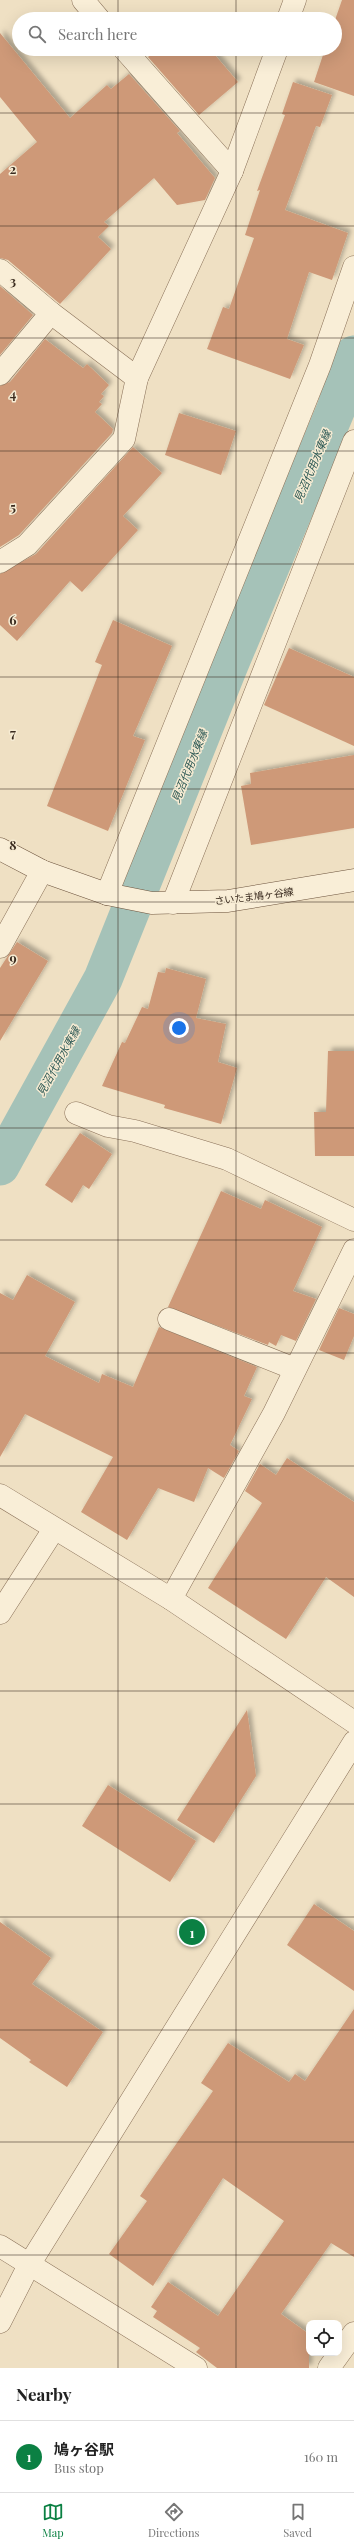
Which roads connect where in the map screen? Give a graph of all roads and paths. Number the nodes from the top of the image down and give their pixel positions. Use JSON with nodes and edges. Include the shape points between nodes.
{"nodes":[{"id":1,"x":83,"y":0,"type":"edge"},
{"id":2,"x":295,"y":0,"type":"edge"},
{"id":3,"x":93,"y":12,"type":"edge"},
{"id":4,"x":291,"y":12,"type":"edge"},
{"id":5,"x":130,"y":56,"type":"edge"},
{"id":6,"x":274,"y":56,"type":"edge"},
{"id":7,"x":232,"y":171,"type":"junction"},
{"id":8,"x":354,"y":267,"type":"edge"},
{"id":9,"x":0,"y":270,"type":"edge"},
{"id":10,"x":51,"y":313,"type":"junction"},
{"id":11,"x":0,"y":374,"type":"edge"},
{"id":12,"x":137,"y":378,"type":"junction"},
{"id":13,"x":354,"y":441,"type":"edge"},
{"id":14,"x":0,"y":562,"type":"edge"},
{"id":15,"x":0,"y":849,"type":"edge"},
{"id":16,"x":42,"y":870,"type":"junction"},
{"id":17,"x":354,"y":880,"type":"edge"},
{"id":18,"x":112,"y":895,"type":"junction"},
{"id":19,"x":163,"y":903,"type":"junction"},
{"id":20,"x":0,"y":947,"type":"edge"},
{"id":21,"x":76,"y":1113,"type":"dead end"},
{"id":22,"x":354,"y":1220,"type":"edge"},
{"id":23,"x":354,"y":1250,"type":"edge"},
{"id":24,"x":169,"y":1319,"type":"dead end"},
{"id":25,"x":295,"y":1369,"type":"junction"},
{"id":26,"x":0,"y":1495,"type":"edge"},
{"id":27,"x":54,"y":1529,"type":"junction"},
{"id":28,"x":171,"y":1599,"type":"junction"},
{"id":29,"x":0,"y":1613,"type":"edge"},
{"id":30,"x":354,"y":1722,"type":"edge"},
{"id":31,"x":354,"y":1742,"type":"edge"},
{"id":32,"x":0,"y":2246,"type":"edge"},
{"id":33,"x":29,"y":2264,"type":"junction"},
{"id":34,"x":0,"y":2322,"type":"edge"},
{"id":35,"x":354,"y":2333,"type":"edge"},
{"id":36,"x":196,"y":2368,"type":"edge"},
{"id":37,"x":329,"y":2368,"type":"edge"}],
"edges":[{"from":1,"to":3,"type":"street"},
{"from":2,"to":4,"type":"street"},
{"from":5,"to":7,"type":"street"},
{"from":6,"to":7,"type":"street"},
{"from":7,"to":12,"type":"street"},
{"from":8,"to":18,"type":"street","via":[[320,365]]},
{"from":9,"to":10,"type":"street"},
{"from":10,"to":11,"type":"street"},
{"from":10,"to":12,"type":"street"},
{"from":12,"to":14,"type":"street","via":[[124,438],[27,544]]},
{"from":13,"to":19,"type":"street"},
{"from":15,"to":16,"type":"street"},
{"from":16,"to":18,"type":"street"},
{"from":16,"to":20,"type":"street"},
{"from":17,"to":19,"type":"street","name":"さいたま鳩ヶ谷線","via":[[228,901]]},
{"from":18,"to":19,"type":"street","name":"さいたま鳩ヶ谷線"},
{"from":21,"to":22,"type":"street","via":[[108,1126],[135,1131],[226,1159]]},
{"from":23,"to":25,"type":"street"},
{"from":24,"to":25,"type":"street"},
{"from":25,"to":28,"type":"street"},
{"from":26,"to":27,"type":"street"},
{"from":27,"to":28,"type":"street"},
{"from":27,"to":29,"type":"street"},
{"from":28,"to":30,"type":"street"},
{"from":31,"to":33,"type":"street"},
{"from":32,"to":33,"type":"street"},
{"from":33,"to":34,"type":"street"},
{"from":33,"to":36,"type":"street"},
{"from":35,"to":37,"type":"street"}]}
